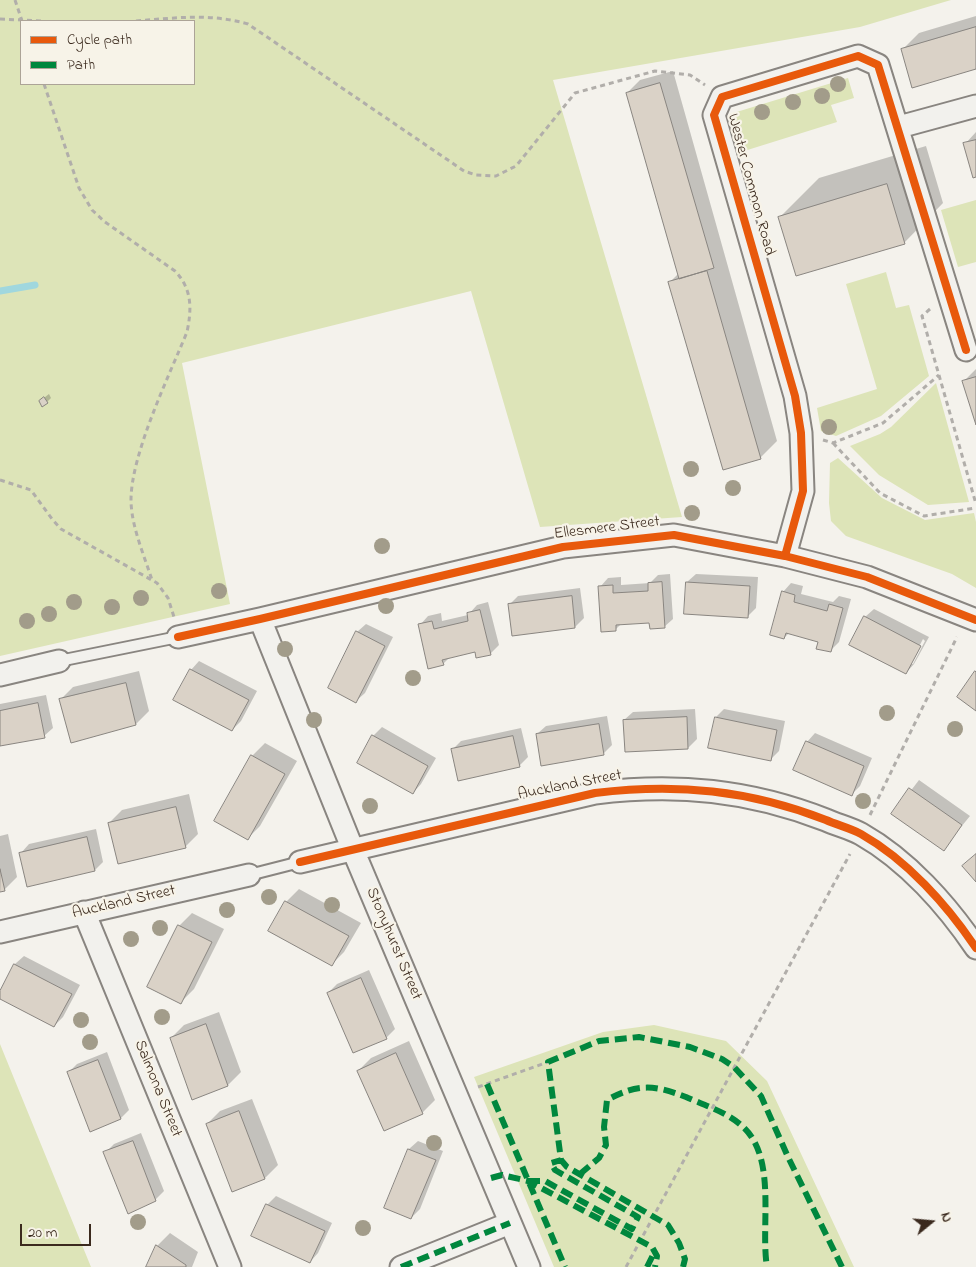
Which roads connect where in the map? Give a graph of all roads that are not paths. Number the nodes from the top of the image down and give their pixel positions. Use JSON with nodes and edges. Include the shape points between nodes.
{"nodes":[{"id":1,"x":976,"y":106,"type":"edge"},
{"id":2,"x":899,"y":127,"type":"junction"},
{"id":3,"x":966,"y":350,"type":"dead end"},
{"id":4,"x":785,"y":556,"type":"junction"},
{"id":5,"x":972,"y":618,"type":"edge"},
{"id":6,"x":260,"y":619,"type":"junction"},
{"id":7,"x":178,"y":637,"type":"joint"},
{"id":8,"x":59,"y":661,"type":"joint"},
{"id":9,"x":0,"y":675,"type":"edge"},
{"id":10,"x":353,"y":850,"type":"junction"},
{"id":11,"x":300,"y":862,"type":"joint"},
{"id":12,"x":249,"y":874,"type":"joint"},
{"id":13,"x":84,"y":912,"type":"junction"},
{"id":14,"x":0,"y":932,"type":"edge"},
{"id":15,"x":976,"y":948,"type":"edge"},
{"id":16,"x":510,"y":1223,"type":"junction"},
{"id":17,"x":230,"y":1267,"type":"edge"},
{"id":18,"x":401,"y":1267,"type":"edge"},
{"id":19,"x":529,"y":1267,"type":"edge"}],
"edges":[{"from":1,"to":2,"type":"street"},
{"from":2,"to":3,"type":"street","name":"Wester Common Road"},
{"from":2,"to":4,"type":"street","name":"Wester Common Road","via":[[878,65],[858,56],[722,97],[714,115],[795,396],[801,433],[803,491]]},
{"from":4,"to":5,"type":"street","name":"Ellesmere Street","via":[[866,577]]},
{"from":4,"to":6,"type":"street","name":"Ellesmere Street","via":[[674,535],[563,546]]},
{"from":6,"to":7,"type":"street","name":"Ellesmere Street"},
{"from":6,"to":10,"type":"street","name":"Stonyhurst Street"},
{"from":7,"to":8,"type":"lane"},
{"from":8,"to":9,"type":"street"},
{"from":10,"to":11,"type":"street","name":"Auckland Street"},
{"from":10,"to":15,"type":"street","name":"Auckland Street","via":[[595,793],[635,788],[718,790],[804,812],[861,834],[914,873],[948,910]]},
{"from":10,"to":16,"type":"street","name":"Stonyhurst Street"},
{"from":11,"to":12,"type":"lane"},
{"from":12,"to":13,"type":"street","name":"Auckland Street"},
{"from":13,"to":14,"type":"street","name":"Auckland Street"},
{"from":13,"to":17,"type":"street","name":"Salmona Street"},
{"from":16,"to":18,"type":"street"},
{"from":16,"to":19,"type":"street","name":"Stonyhurst Street"}]}
